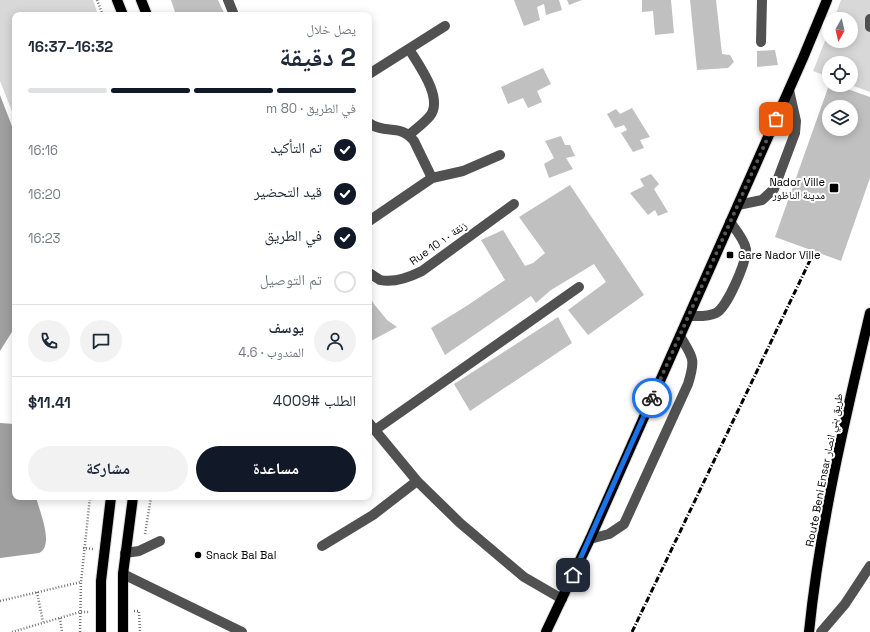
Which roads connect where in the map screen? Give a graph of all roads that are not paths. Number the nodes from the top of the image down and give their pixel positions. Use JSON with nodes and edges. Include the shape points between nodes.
{"nodes":[{"id":1,"x":117,"y":0,"type":"edge"},
{"id":2,"x":141,"y":0,"type":"edge"},
{"id":3,"x":228,"y":0,"type":"edge"},
{"id":4,"x":762,"y":0,"type":"edge"},
{"id":5,"x":827,"y":0,"type":"edge"},
{"id":6,"x":122,"y":12,"type":"edge"},
{"id":7,"x":146,"y":12,"type":"edge"},
{"id":8,"x":233,"y":12,"type":"edge"},
{"id":9,"x":870,"y":19,"type":"edge"},
{"id":10,"x":445,"y":26,"type":"dead end"},
{"id":11,"x":870,"y":27,"type":"edge"},
{"id":12,"x":761,"y":42,"type":"dead end"},
{"id":13,"x":409,"y":49,"type":"junction"},
{"id":14,"x":372,"y":72,"type":"edge"},
{"id":15,"x":789,"y":90,"type":"junction"},
{"id":16,"x":372,"y":125,"type":"edge"},
{"id":17,"x":410,"y":135,"type":"junction"},
{"id":18,"x":500,"y":155,"type":"dead end"},
{"id":19,"x":432,"y":178,"type":"junction"},
{"id":20,"x":514,"y":204,"type":"dead end"},
{"id":21,"x":738,"y":205,"type":"junction"},
{"id":22,"x":372,"y":219,"type":"edge"},
{"id":23,"x":730,"y":222,"type":"junction"},
{"id":24,"x":372,"y":275,"type":"edge"},
{"id":25,"x":578,"y":287,"type":"dead end"},
{"id":26,"x":870,"y":313,"type":"edge"},
{"id":27,"x":689,"y":316,"type":"junction"},
{"id":28,"x":680,"y":336,"type":"junction"},
{"id":29,"x":372,"y":426,"type":"edge"},
{"id":30,"x":417,"y":481,"type":"junction"},
{"id":31,"x":110,"y":500,"type":"edge"},
{"id":32,"x":133,"y":500,"type":"edge"},
{"id":33,"x":590,"y":540,"type":"junction"},
{"id":34,"x":160,"y":541,"type":"dead end"},
{"id":35,"x":322,"y":546,"type":"dead end"},
{"id":36,"x":126,"y":553,"type":"junction"},
{"id":37,"x":870,"y":566,"type":"edge"},
{"id":38,"x":123,"y":574,"type":"junction"},
{"id":39,"x":562,"y":599,"type":"junction"},
{"id":40,"x":101,"y":632,"type":"edge"},
{"id":41,"x":122,"y":632,"type":"edge"},
{"id":42,"x":242,"y":632,"type":"edge"},
{"id":43,"x":546,"y":632,"type":"edge"},
{"id":44,"x":809,"y":632,"type":"edge"},
{"id":45,"x":821,"y":632,"type":"edge"}],
"edges":[{"from":1,"to":6,"type":"main road"},
{"from":2,"to":7,"type":"main road"},
{"from":3,"to":8,"type":"street"},
{"from":4,"to":12,"type":"street"},
{"from":5,"to":15,"type":"main road"},
{"from":9,"to":11,"type":"street"},
{"from":10,"to":13,"type":"street"},
{"from":13,"to":14,"type":"street"},
{"from":13,"to":17,"type":"street","via":[[426,78],[434,100],[431,116]]},
{"from":15,"to":21,"type":"main road"},
{"from":15,"to":21,"type":"street","via":[[795,116],[795,133],[774,189],[762,200]]},
{"from":16,"to":17,"type":"street","via":[[380,129],[401,130]]},
{"from":17,"to":19,"type":"street"},
{"from":18,"to":19,"type":"street","via":[[463,171]]},
{"from":19,"to":22,"type":"street"},
{"from":20,"to":24,"type":"street","name":"Rue 10 زنقة ١٠","via":[[422,271],[392,280],[380,280]]},
{"from":21,"to":23,"type":"main road"},
{"from":23,"to":27,"type":"main road"},
{"from":23,"to":27,"type":"street","via":[[746,249],[745,261],[724,307],[717,313]]},
{"from":25,"to":29,"type":"street"},
{"from":26,"to":44,"type":"main road","name":"Route Beni Ensar طريق بني انصار","via":[[825,517]]},
{"from":27,"to":28,"type":"main road"},
{"from":28,"to":33,"type":"main road"},
{"from":28,"to":33,"type":"street","via":[[694,361],[688,384],[624,524],[609,534]]},
{"from":29,"to":30,"type":"street"},
{"from":30,"to":35,"type":"street","via":[[373,515]]},
{"from":30,"to":39,"type":"street","via":[[524,577]]},
{"from":31,"to":40,"type":"main road","via":[[104,550]]},
{"from":32,"to":36,"type":"main road"},
{"from":33,"to":39,"type":"main road"},
{"from":34,"to":36,"type":"street","via":[[135,553]]},
{"from":36,"to":38,"type":"main road"},
{"from":37,"to":45,"type":"street","via":[[845,604]]},
{"from":38,"to":41,"type":"main road"},
{"from":38,"to":42,"type":"street"},
{"from":39,"to":43,"type":"main road"}]}
